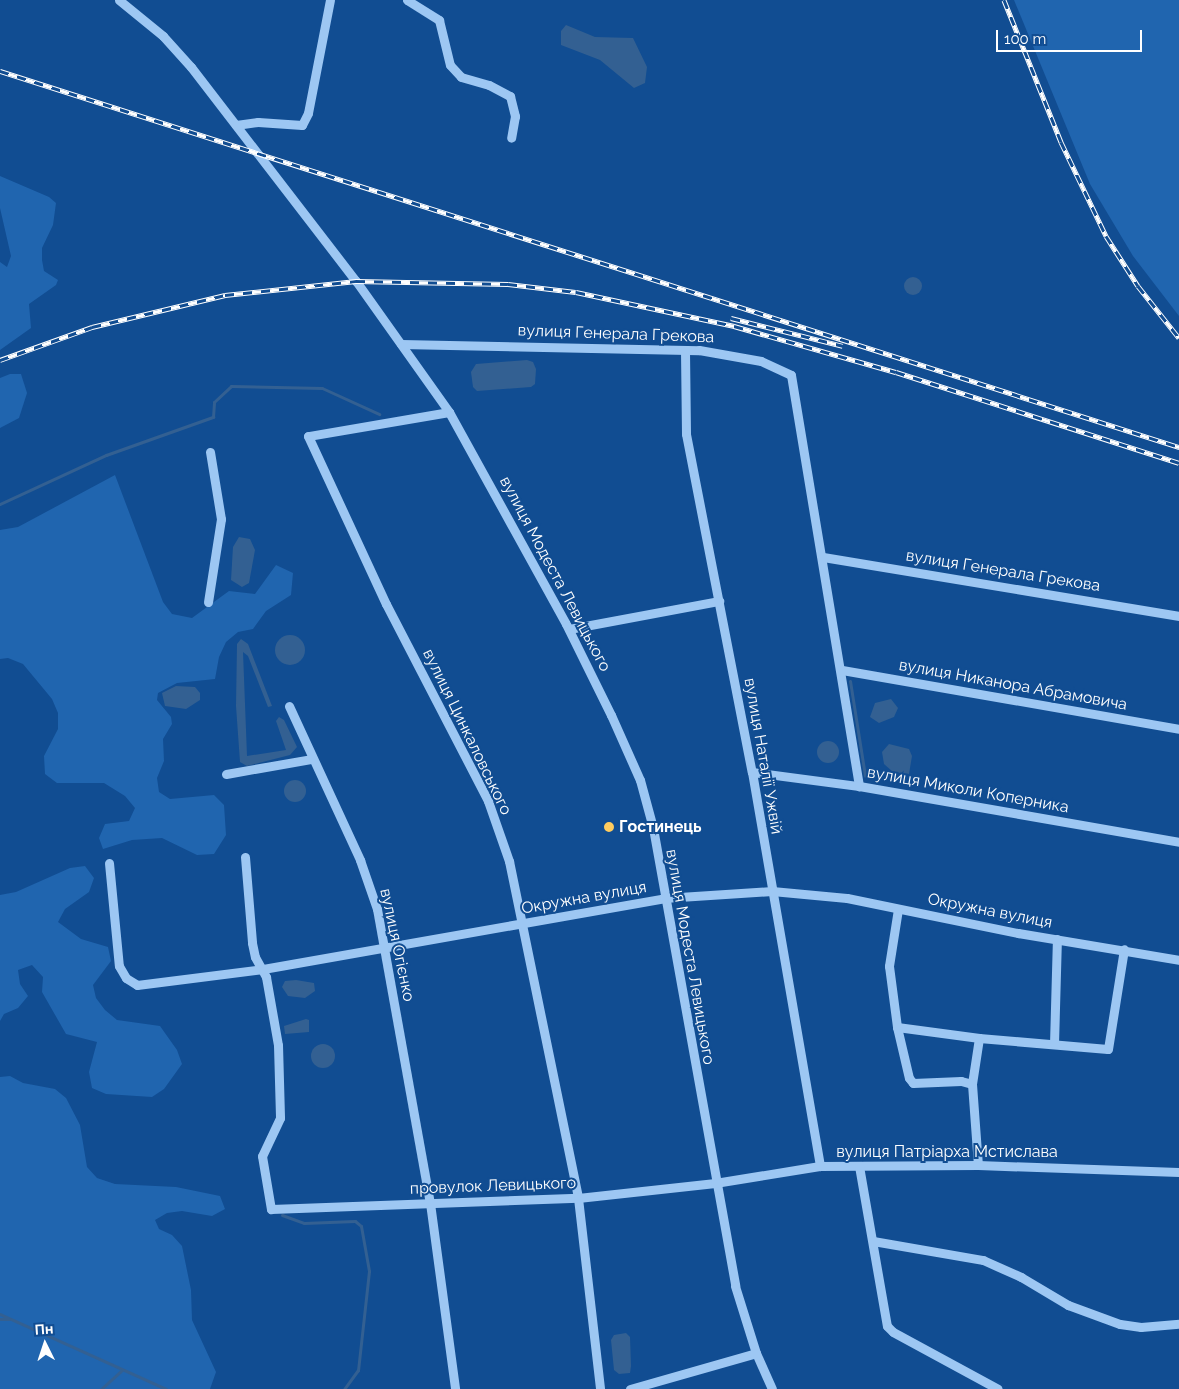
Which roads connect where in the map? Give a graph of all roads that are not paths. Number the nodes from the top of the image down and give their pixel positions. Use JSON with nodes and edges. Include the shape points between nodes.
{"nodes":[{"id":1,"x":119,"y":0,"type":"edge"},
{"id":2,"x":330,"y":0,"type":"edge"},
{"id":3,"x":408,"y":0,"type":"edge"},
{"id":4,"x":236,"y":125,"type":"junction"},
{"id":5,"x":511,"y":138,"type":"dead end"},
{"id":6,"x":402,"y":344,"type":"junction"},
{"id":7,"x":685,"y":351,"type":"junction"},
{"id":8,"x":449,"y":412,"type":"junction"},
{"id":9,"x":210,"y":452,"type":"dead end"},
{"id":10,"x":823,"y":557,"type":"junction"},
{"id":11,"x":718,"y":601,"type":"junction"},
{"id":12,"x":208,"y":602,"type":"dead end"},
{"id":13,"x":1179,"y":616,"type":"edge"},
{"id":14,"x":569,"y":629,"type":"junction"},
{"id":15,"x":842,"y":670,"type":"junction"},
{"id":16,"x":289,"y":706,"type":"dead end"},
{"id":17,"x":1179,"y":730,"type":"edge"},
{"id":18,"x":311,"y":759,"type":"junction"},
{"id":19,"x":752,"y":772,"type":"junction"},
{"id":20,"x":226,"y":774,"type":"dead end"},
{"id":21,"x":859,"y":786,"type":"junction"},
{"id":22,"x":1179,"y":842,"type":"edge"},
{"id":23,"x":245,"y":857,"type":"dead end"},
{"id":24,"x":109,"y":863,"type":"dead end"},
{"id":25,"x":772,"y":891,"type":"junction"},
{"id":26,"x":664,"y":898,"type":"junction"},
{"id":27,"x":898,"y":909,"type":"junction"},
{"id":28,"x":524,"y":924,"type":"junction"},
{"id":29,"x":1057,"y":939,"type":"junction"},
{"id":30,"x":385,"y":948,"type":"junction"},
{"id":31,"x":1124,"y":950,"type":"junction"},
{"id":32,"x":1179,"y":960,"type":"edge"},
{"id":33,"x":262,"y":968,"type":"junction"},
{"id":34,"x":897,"y":1027,"type":"junction"},
{"id":35,"x":979,"y":1038,"type":"junction"},
{"id":36,"x":1054,"y":1044,"type":"junction"},
{"id":37,"x":972,"y":1084,"type":"junction"},
{"id":38,"x":978,"y":1165,"type":"junction"},
{"id":39,"x":820,"y":1166,"type":"junction"},
{"id":40,"x":860,"y":1166,"type":"junction"},
{"id":41,"x":1179,"y":1172,"type":"edge"},
{"id":42,"x":715,"y":1183,"type":"junction"},
{"id":43,"x":578,"y":1198,"type":"junction"},
{"id":44,"x":430,"y":1203,"type":"junction"},
{"id":45,"x":873,"y":1242,"type":"junction"},
{"id":46,"x":1179,"y":1324,"type":"edge"},
{"id":47,"x":756,"y":1352,"type":"junction"},
{"id":48,"x":455,"y":1389,"type":"edge"},
{"id":49,"x":600,"y":1389,"type":"edge"},
{"id":50,"x":630,"y":1389,"type":"edge"},
{"id":51,"x":772,"y":1389,"type":"edge"},
{"id":52,"x":998,"y":1389,"type":"edge"}],
"edges":[{"from":1,"to":4,"type":"street","via":[[163,36]]},
{"from":2,"to":4,"type":"street","via":[[308,113],[302,124],[258,122]]},
{"from":3,"to":5,"type":"street","via":[[439,20],[450,65],[461,77],[489,85],[510,96],[515,116]]},
{"from":4,"to":6,"type":"street","name":"вулиця Модеста Левицького"},
{"from":6,"to":7,"type":"street","name":"вулиця Генерала Грекова","via":[[441,342]]},
{"from":6,"to":8,"type":"street","name":"вулиця Модеста Левицького"},
{"from":7,"to":10,"type":"street","name":"вулиця Генерала Грекова","via":[[698,350],[762,361],[791,375]]},
{"from":7,"to":11,"type":"street","name":"вулиця Наталії Ужвій","via":[[686,434]]},
{"from":8,"to":14,"type":"street","name":"вулиця Модеста Левицького"},
{"from":8,"to":28,"type":"street","name":"вулиця Цинкаловського","via":[[308,436],[386,604],[488,801]]},
{"from":9,"to":12,"type":"street","via":[[221,519]]},
{"from":10,"to":13,"type":"street","name":"вулиця Генерала Грекова"},
{"from":10,"to":15,"type":"street","name":"вулиця Генерала Грекова"},
{"from":11,"to":14,"type":"street"},
{"from":11,"to":19,"type":"street","name":"вулиця Наталії Ужвій"},
{"from":14,"to":26,"type":"street","name":"вулиця Модеста Левицького","via":[[640,780]]},
{"from":15,"to":17,"type":"street","name":"вулиця Никанора Абрамовича"},
{"from":15,"to":21,"type":"street","name":"вулиця Генерала Грекова"},
{"from":16,"to":18,"type":"street","name":"вулиця Огієнко"},
{"from":18,"to":20,"type":"street"},
{"from":18,"to":30,"type":"street","name":"вулиця Огієнко","via":[[360,860],[377,909]]},
{"from":19,"to":21,"type":"street","name":"вулиця Миколи Коперника"},
{"from":19,"to":25,"type":"street","name":"вулиця Наталії Ужвій"},
{"from":21,"to":22,"type":"street","name":"вулиця Миколи Коперника"},
{"from":23,"to":33,"type":"street","via":[[252,943]]},
{"from":24,"to":33,"type":"street","name":"Окружна вулиця","via":[[119,966],[126,978],[137,985],[153,985]]},
{"from":25,"to":26,"type":"street","name":"Окружна вулиця"},
{"from":25,"to":27,"type":"street","name":"Окружна вулиця","via":[[847,898]]},
{"from":25,"to":39,"type":"street","name":"вулиця Наталії Ужвій"},
{"from":26,"to":28,"type":"street","name":"Окружна вулиця"},
{"from":26,"to":42,"type":"street","name":"вулиця Модеста Левицького"},
{"from":27,"to":29,"type":"street","name":"Окружна вулиця"},
{"from":27,"to":34,"type":"street","via":[[889,966]]},
{"from":28,"to":30,"type":"street","name":"Окружна вулиця"},
{"from":28,"to":43,"type":"street","name":"вулиця Цинкаловського"},
{"from":29,"to":31,"type":"street","name":"Окружна вулиця"},
{"from":29,"to":36,"type":"street"},
{"from":30,"to":33,"type":"street","name":"Окружна вулиця"},
{"from":30,"to":44,"type":"street","name":"вулиця Огієнко"},
{"from":31,"to":32,"type":"street","name":"Окружна вулиця"},
{"from":31,"to":36,"type":"street","via":[[1108,1049]]},
{"from":33,"to":44,"type":"street","name":"провулок Левицького","via":[[278,1045],[280,1094],[280,1118],[262,1156],[270,1209]]},
{"from":34,"to":35,"type":"street"},
{"from":34,"to":37,"type":"street","via":[[913,1083],[961,1081]]},
{"from":35,"to":36,"type":"street"},
{"from":35,"to":37,"type":"street"},
{"from":37,"to":38,"type":"street"},
{"from":38,"to":40,"type":"street","name":"вулиця Патріарха Мстислава"},
{"from":38,"to":41,"type":"street","name":"вулиця Патріарха Мстислава"},
{"from":39,"to":40,"type":"street","name":"вулиця Патріарха Мстислава"},
{"from":39,"to":42,"type":"street","name":"вулиця Патріарха Мстислава"},
{"from":40,"to":45,"type":"street"},
{"from":42,"to":43,"type":"street","name":"провулок Левицького"},
{"from":42,"to":47,"type":"street","name":"вулиця Модеста Левицького","via":[[735,1286]]},
{"from":43,"to":44,"type":"street","name":"провулок Левицького"},
{"from":43,"to":49,"type":"street","name":"вулиця Цинкаловського"},
{"from":44,"to":48,"type":"street","name":"вулиця Огієнко"},
{"from":45,"to":46,"type":"street","via":[[983,1260],[1009,1270],[1068,1305],[1120,1324],[1141,1327]]},
{"from":45,"to":52,"type":"street","via":[[887,1326]]},
{"from":47,"to":50,"type":"street"},
{"from":47,"to":51,"type":"street","name":"вулиця Модеста Левицького"}]}
